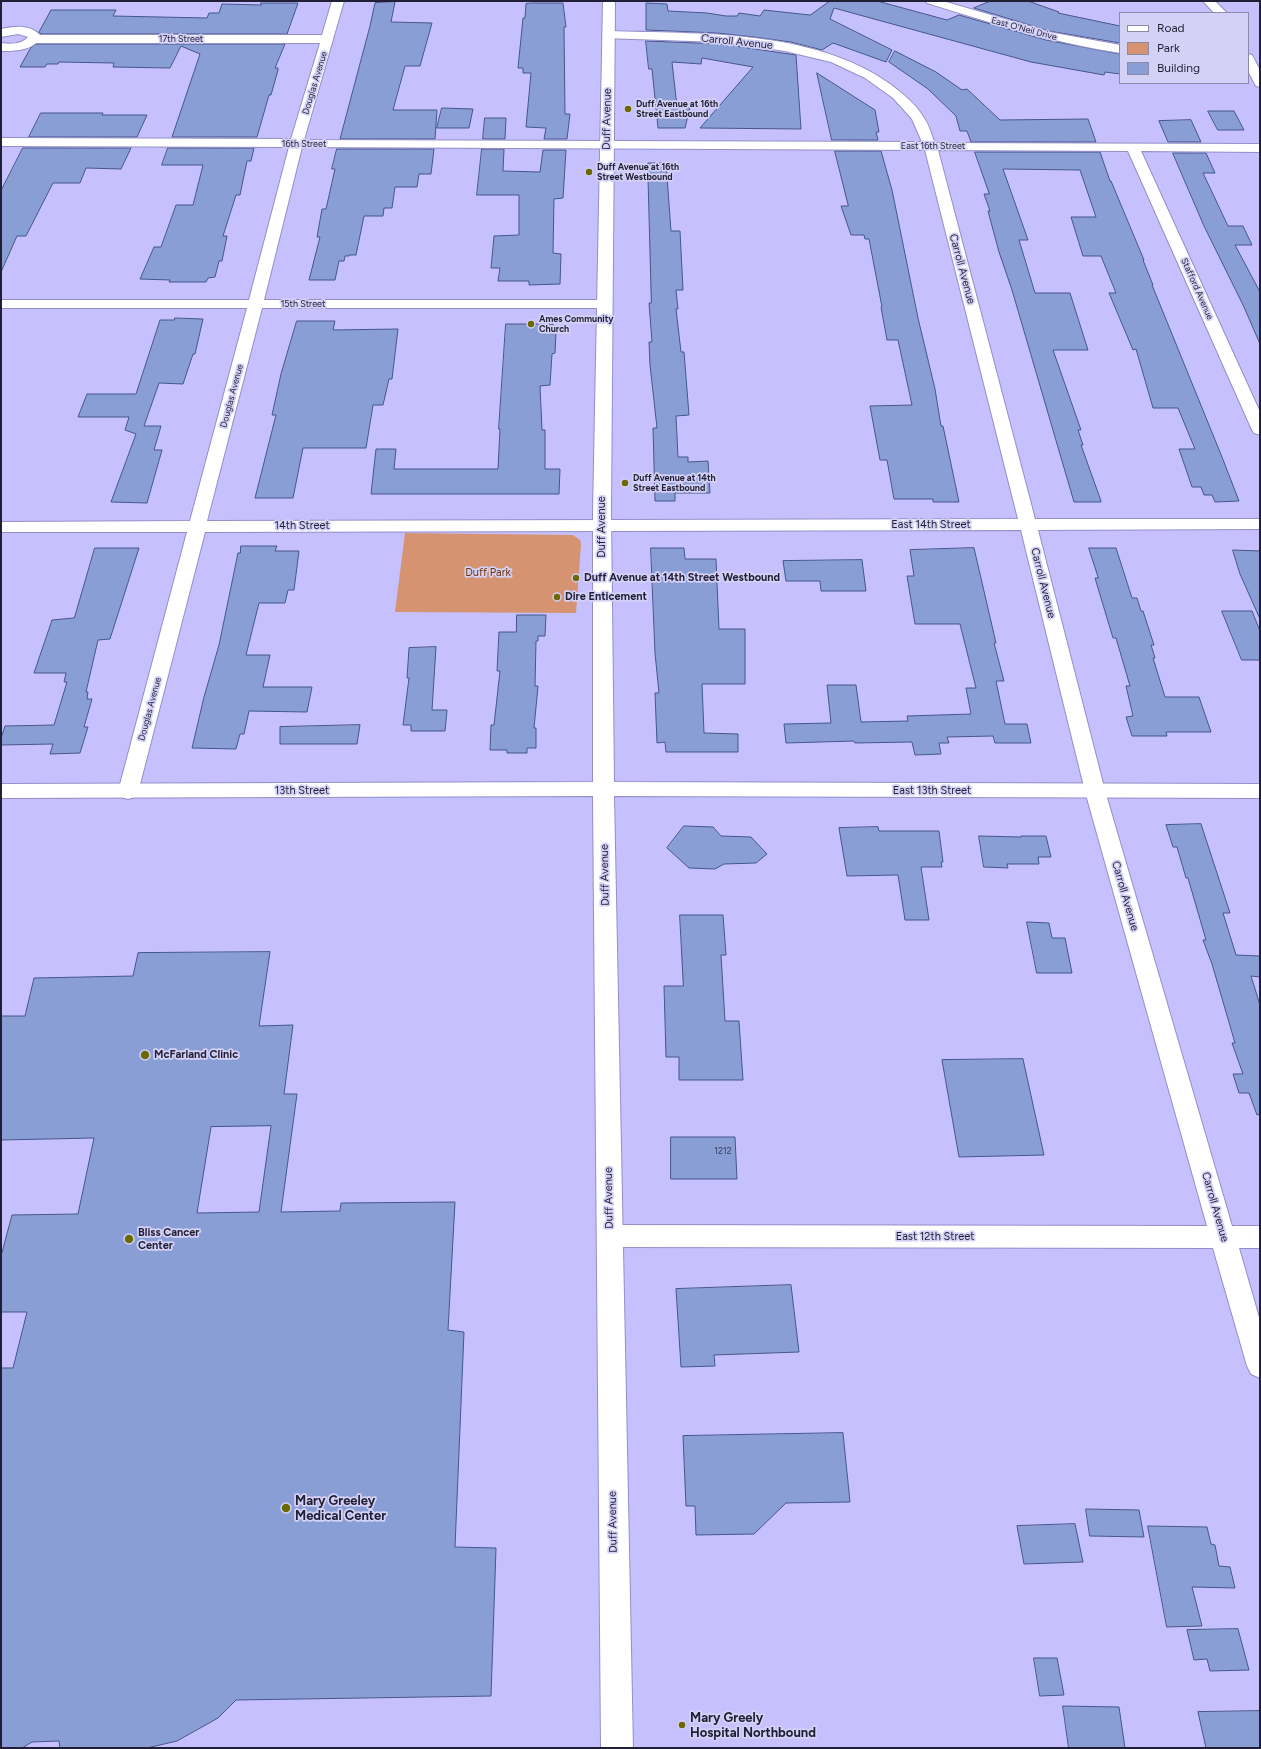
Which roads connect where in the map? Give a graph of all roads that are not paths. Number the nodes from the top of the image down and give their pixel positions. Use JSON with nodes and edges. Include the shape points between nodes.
{"nodes":[{"id":1,"x":338,"y":1,"type":"edge"},
{"id":2,"x":609,"y":1,"type":"edge"},
{"id":3,"x":931,"y":1,"type":"edge"},
{"id":4,"x":1209,"y":1,"type":"edge"},
{"id":5,"x":1221,"y":12,"type":"edge"},
{"id":6,"x":1,"y":33,"type":"edge"},
{"id":7,"x":608,"y":35,"type":"junction"},
{"id":8,"x":34,"y":39,"type":"junction"},
{"id":9,"x":328,"y":39,"type":"junction"},
{"id":10,"x":1,"y":47,"type":"edge"},
{"id":11,"x":1119,"y":49,"type":"edge"},
{"id":12,"x":1249,"y":60,"type":"edge"},
{"id":13,"x":1260,"y":82,"type":"edge"},
{"id":14,"x":1,"y":142,"type":"edge"},
{"id":15,"x":296,"y":144,"type":"junction"},
{"id":16,"x":607,"y":145,"type":"junction"},
{"id":17,"x":930,"y":146,"type":"junction"},
{"id":18,"x":1134,"y":147,"type":"junction"},
{"id":19,"x":1260,"y":148,"type":"edge"},
{"id":20,"x":1,"y":304,"type":"edge"},
{"id":21,"x":257,"y":304,"type":"junction"},
{"id":22,"x":605,"y":304,"type":"junction"},
{"id":23,"x":1260,"y":430,"type":"edge"},
{"id":24,"x":1260,"y":524,"type":"edge"},
{"id":25,"x":602,"y":525,"type":"junction"},
{"id":26,"x":1029,"y":525,"type":"junction"},
{"id":27,"x":197,"y":526,"type":"junction"},
{"id":28,"x":1,"y":527,"type":"edge"},
{"id":29,"x":604,"y":790,"type":"junction"},
{"id":30,"x":1,"y":791,"type":"edge"},
{"id":31,"x":1095,"y":791,"type":"junction"},
{"id":32,"x":1260,"y":791,"type":"edge"},
{"id":33,"x":128,"y":792,"type":"junction"},
{"id":34,"x":610,"y":1236,"type":"junction"},
{"id":35,"x":1223,"y":1237,"type":"junction"},
{"id":36,"x":1260,"y":1237,"type":"edge"},
{"id":37,"x":1260,"y":1366,"type":"edge"},
{"id":38,"x":616,"y":1748,"type":"edge"}],
"edges":[{"from":1,"to":9,"type":"street","name":"Douglas Avenue"},
{"from":2,"to":7,"type":"main road","name":"Duff Avenue"},
{"from":3,"to":11,"type":"street","name":"East O'Neil Drive","via":[[1018,29]]},
{"from":4,"to":5,"type":"street"},
{"from":6,"to":8,"type":"street","name":"17th Street","via":[[24,31],[32,34]]},
{"from":7,"to":16,"type":"main road","name":"Duff Avenue"},
{"from":7,"to":17,"type":"street","name":"Carroll Avenue","via":[[721,38],[785,47],[835,59],[869,75],[897,95],[918,118]]},
{"from":8,"to":9,"type":"street","name":"17th Street"},
{"from":8,"to":10,"type":"street","name":"17th Street","via":[[20,46]]},
{"from":9,"to":15,"type":"street","name":"Douglas Avenue"},
{"from":12,"to":13,"type":"street"},
{"from":14,"to":15,"type":"street","name":"16th Street"},
{"from":15,"to":16,"type":"street","name":"16th Street"},
{"from":15,"to":21,"type":"street","name":"Douglas Avenue"},
{"from":16,"to":17,"type":"street","name":"East 16th Street"},
{"from":16,"to":22,"type":"main road","name":"Duff Avenue"},
{"from":17,"to":18,"type":"street","name":"East 16th Street"},
{"from":17,"to":26,"type":"street","name":"Carroll Avenue"},
{"from":18,"to":19,"type":"street","name":"East 16th Street"},
{"from":18,"to":23,"type":"street","name":"Stafford Avenue"},
{"from":20,"to":21,"type":"street","name":"15th Street"},
{"from":21,"to":22,"type":"street","name":"15th Street"},
{"from":21,"to":27,"type":"street","name":"Douglas Avenue"},
{"from":22,"to":25,"type":"main road","name":"Duff Avenue"},
{"from":24,"to":26,"type":"street","name":"East 14th Street"},
{"from":25,"to":26,"type":"street","name":"East 14th Street"},
{"from":25,"to":27,"type":"street","name":"14th Street"},
{"from":25,"to":29,"type":"main road","name":"Duff Avenue"},
{"from":26,"to":31,"type":"street","name":"Carroll Avenue"},
{"from":27,"to":28,"type":"street","name":"14th Street"},
{"from":27,"to":33,"type":"street","name":"Douglas Avenue"},
{"from":29,"to":31,"type":"main road","name":"East 13th Street"},
{"from":29,"to":33,"type":"main road","name":"13th Street"},
{"from":29,"to":34,"type":"main road","name":"Duff Avenue"},
{"from":30,"to":33,"type":"main road","name":"13th Street"},
{"from":31,"to":32,"type":"main road","name":"East 13th Street"},
{"from":31,"to":35,"type":"street","name":"Carroll Avenue"},
{"from":34,"to":35,"type":"street","name":"East 12th Street"},
{"from":34,"to":38,"type":"main road","name":"Duff Avenue"},
{"from":35,"to":36,"type":"street","name":"East 12th Street"},
{"from":35,"to":37,"type":"street","name":"Carroll Avenue"}]}
